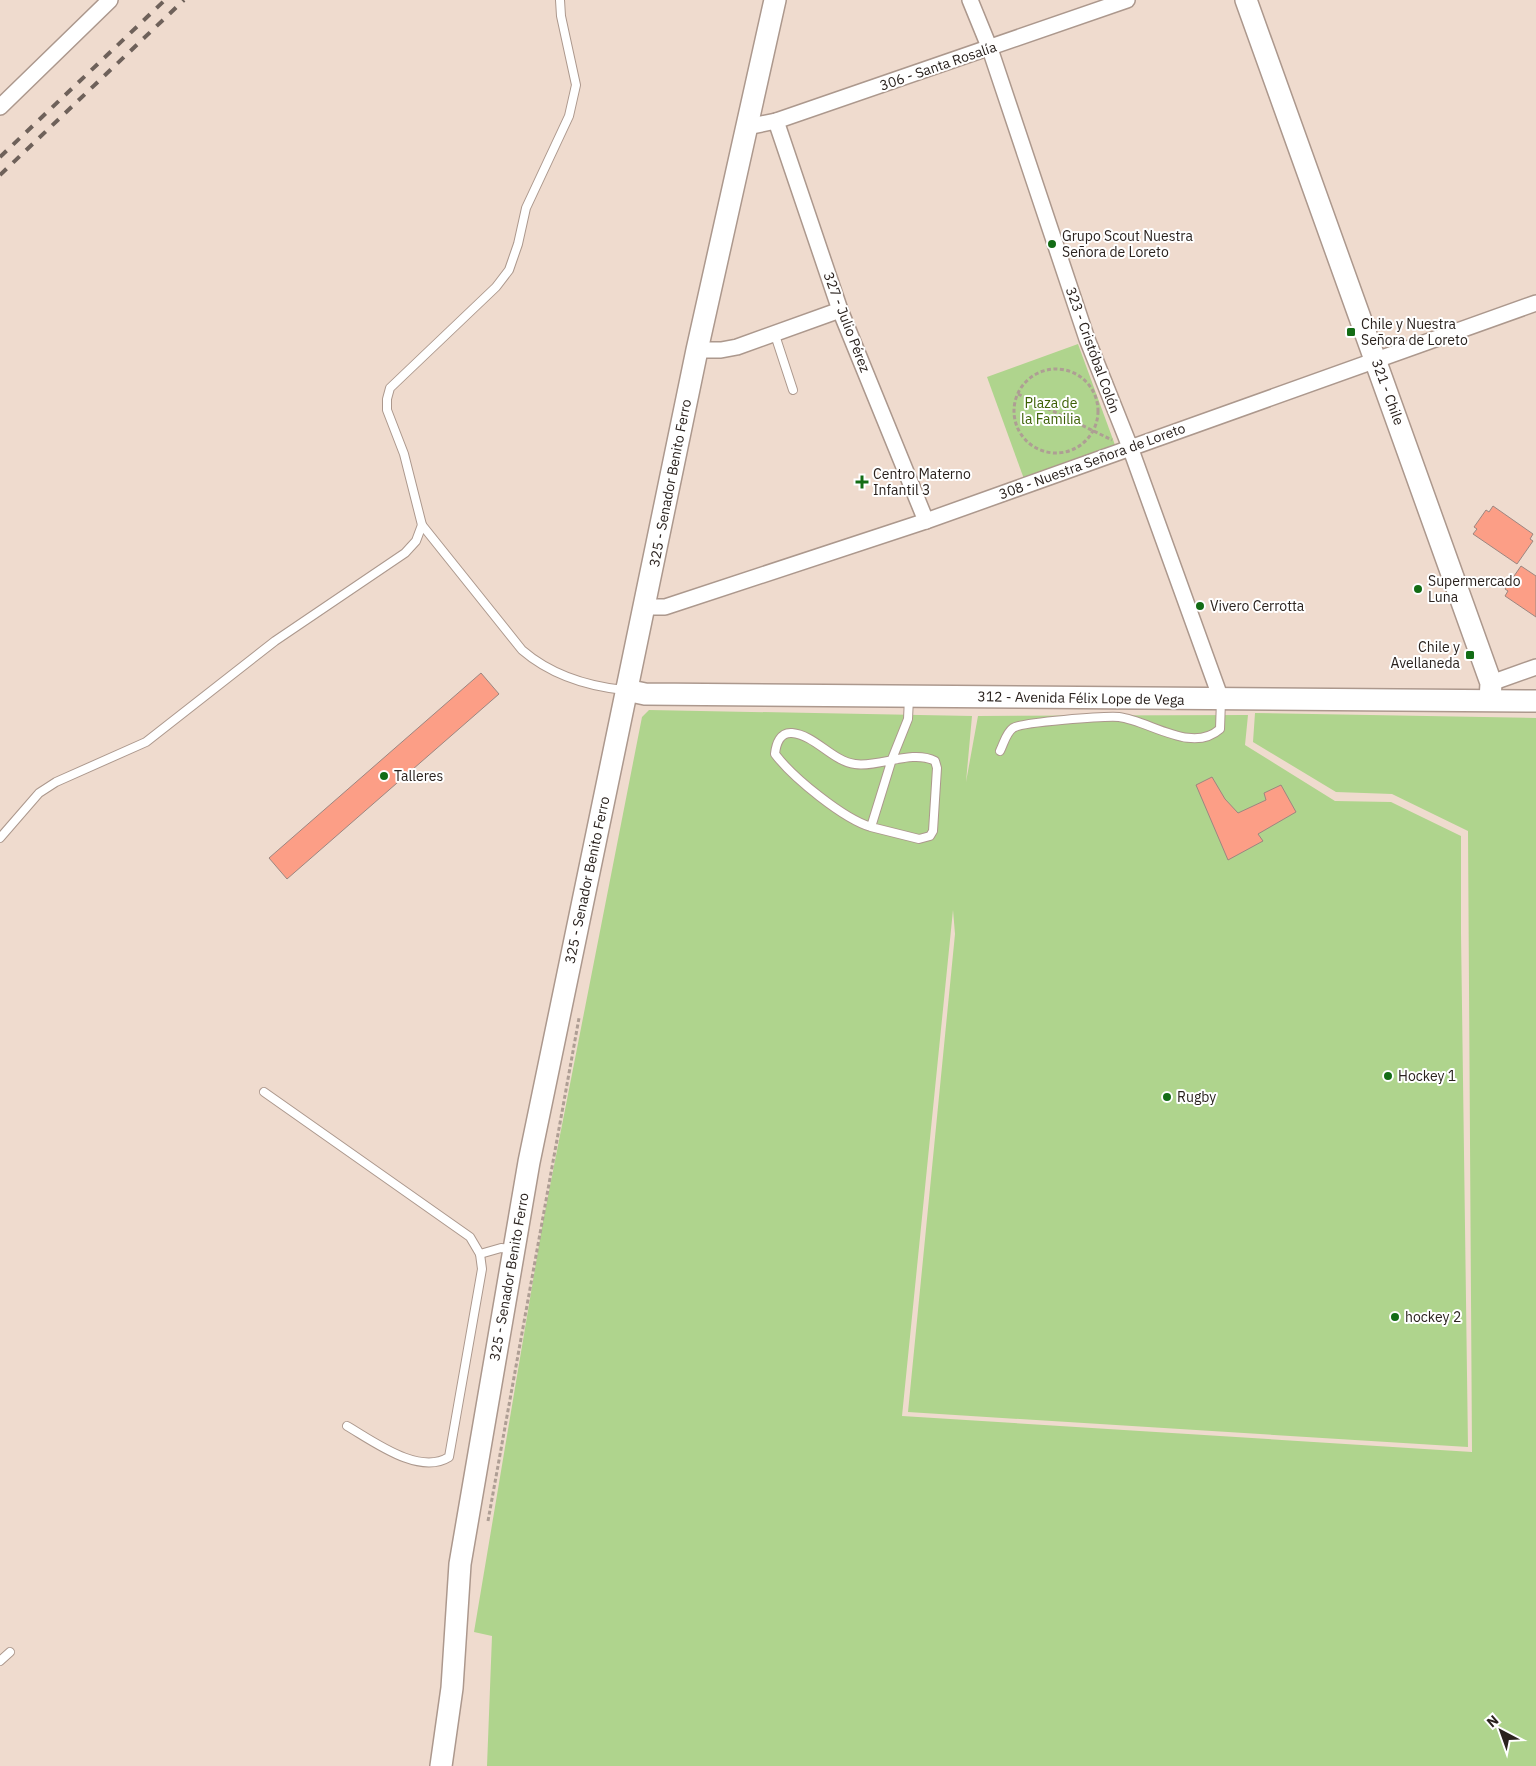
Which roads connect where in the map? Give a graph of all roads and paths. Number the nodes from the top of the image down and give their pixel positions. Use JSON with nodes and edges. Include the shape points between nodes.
{"nodes":[{"id":1,"x":110,"y":0,"type":"edge"},
{"id":2,"x":560,"y":0,"type":"edge"},
{"id":3,"x":775,"y":0,"type":"edge"},
{"id":4,"x":970,"y":0,"type":"edge"},
{"id":5,"x":1127,"y":0,"type":"edge"},
{"id":6,"x":1246,"y":0,"type":"edge"},
{"id":7,"x":990,"y":48,"type":"junction"},
{"id":8,"x":0,"y":107,"type":"edge"},
{"id":9,"x":776,"y":121,"type":"junction"},
{"id":10,"x":746,"y":126,"type":"junction"},
{"id":11,"x":1536,"y":303,"type":"edge"},
{"id":12,"x":840,"y":310,"type":"junction"},
{"id":13,"x":775,"y":334,"type":"junction"},
{"id":14,"x":697,"y":350,"type":"junction"},
{"id":15,"x":1376,"y":360,"type":"junction"},
{"id":16,"x":793,"y":390,"type":"dead end"},
{"id":17,"x":1018,"y":394,"type":"junction"},
{"id":18,"x":1093,"y":432,"type":"junction"},
{"id":19,"x":1130,"y":447,"type":"junction"},
{"id":20,"x":926,"y":521,"type":"junction"},
{"id":21,"x":422,"y":525,"type":"junction"},
{"id":22,"x":644,"y":607,"type":"junction"},
{"id":23,"x":1536,"y":667,"type":"edge"},
{"id":24,"x":626,"y":690,"type":"junction"},
{"id":25,"x":1490,"y":691,"type":"junction"},
{"id":26,"x":909,"y":696,"type":"junction"},
{"id":27,"x":1221,"y":700,"type":"junction"},
{"id":28,"x":1536,"y":701,"type":"edge"},
{"id":29,"x":1000,"y":751,"type":"dead end"},
{"id":30,"x":892,"y":759,"type":"junction"},
{"id":31,"x":871,"y":827,"type":"junction"},
{"id":32,"x":0,"y":838,"type":"edge"},
{"id":33,"x":580,"y":1015,"type":"dead end"},
{"id":34,"x":264,"y":1092,"type":"dead end"},
{"id":35,"x":514,"y":1250,"type":"junction"},
{"id":36,"x":480,"y":1254,"type":"junction"},
{"id":37,"x":347,"y":1426,"type":"dead end"},
{"id":38,"x":487,"y":1526,"type":"dead end"},
{"id":39,"x":10,"y":1652,"type":"dead end"},
{"id":40,"x":0,"y":1662,"type":"edge"},
{"id":41,"x":441,"y":1766,"type":"edge"}],
"edges":[{"from":1,"to":8,"type":"street"},
{"from":2,"to":21,"type":"lane","via":[[576,85],[569,116],[526,208],[508,270],[496,288],[390,388],[387,399],[387,410],[404,454]]},
{"from":3,"to":10,"type":"main road","name":"325 - Senador Benito Ferro"},
{"from":4,"to":7,"type":"street","name":"323 - Cristóbal Colón"},
{"from":5,"to":7,"type":"street","name":"306 - Santa Rosalía"},
{"from":6,"to":15,"type":"main road","name":"321 - Chile"},
{"from":7,"to":9,"type":"street","name":"306 - Santa Rosalía"},
{"from":7,"to":19,"type":"street","name":"323 - Cristóbal Colón","via":[[1087,339]]},
{"from":9,"to":10,"type":"street","name":"306 - Santa Rosalía"},
{"from":9,"to":12,"type":"street","name":"327 - Julio Pérez"},
{"from":10,"to":14,"type":"main road","name":"325 - Senador Benito Ferro"},
{"from":11,"to":15,"type":"street","name":"308 - Nuestra Señora de Loreto"},
{"from":12,"to":13,"type":"street"},
{"from":12,"to":20,"type":"street","name":"327 - Julio Pérez"},
{"from":13,"to":14,"type":"street","via":[[737,347]]},
{"from":13,"to":16,"type":"lane"},
{"from":14,"to":22,"type":"main road","name":"325 - Senador Benito Ferro"},
{"from":15,"to":19,"type":"street","name":"308 - Nuestra Señora de Loreto"},
{"from":15,"to":25,"type":"main road","name":"321 - Chile"},
{"from":17,"to":18,"type":"path"},
{"from":17,"to":18,"type":"path","via":[[1014,408],[1016,424],[1022,437],[1034,447],[1048,453],[1070,451],[1084,444]]},
{"from":17,"to":18,"type":"path","via":[[1026,381],[1046,370],[1076,373],[1088,382],[1098,403],[1098,418]]},
{"from":19,"to":20,"type":"street","name":"308 - Nuestra Señora de Loreto"},
{"from":19,"to":27,"type":"street","name":"323 - Cristóbal Colón"},
{"from":20,"to":22,"type":"street","name":"308 - Nuestra Señora de Loreto","via":[[665,608]]},
{"from":21,"to":24,"type":"lane","via":[[522,650],[538,664],[554,673],[589,684]]},
{"from":21,"to":32,"type":"lane","via":[[416,541],[406,553],[275,641],[146,742],[56,782],[39,793]]},
{"from":22,"to":24,"type":"main road","name":"325 - Senador Benito Ferro"},
{"from":23,"to":25,"type":"street"},
{"from":24,"to":26,"type":"main road","name":"312 - Avenida Félix Lope de Vega","via":[[645,694]]},
{"from":24,"to":35,"type":"main road","name":"325 - Senador Benito Ferro","via":[[529,1162]]},
{"from":25,"to":27,"type":"main road","name":"312 - Avenida Félix Lope de Vega"},
{"from":25,"to":28,"type":"main road","name":"312 - Avenida Félix Lope de Vega"},
{"from":26,"to":27,"type":"main road","name":"312 - Avenida Félix Lope de Vega"},
{"from":26,"to":30,"type":"lane","via":[[908,720]]},
{"from":27,"to":29,"type":"lane","via":[[1220,729],[1212,736],[1187,738],[1117,717],[1020,724],[1007,735]]},
{"from":30,"to":31,"type":"lane"},
{"from":30,"to":31,"type":"lane","via":[[929,758],[935,761],[933,831],[930,836],[919,839]]},
{"from":30,"to":31,"type":"lane","via":[[852,764],[791,733],[782,736],[776,744],[775,754],[787,767],[846,816]]},
{"from":33,"to":38,"type":"path"},
{"from":34,"to":36,"type":"lane","via":[[470,1237]]},
{"from":35,"to":36,"type":"lane","via":[[501,1248]]},
{"from":35,"to":41,"type":"main road","name":"325 - Senador Benito Ferro","via":[[460,1564],[452,1688]]},
{"from":36,"to":37,"type":"lane","via":[[482,1269],[449,1457],[436,1461],[401,1457]]},
{"from":39,"to":40,"type":"lane"}]}
